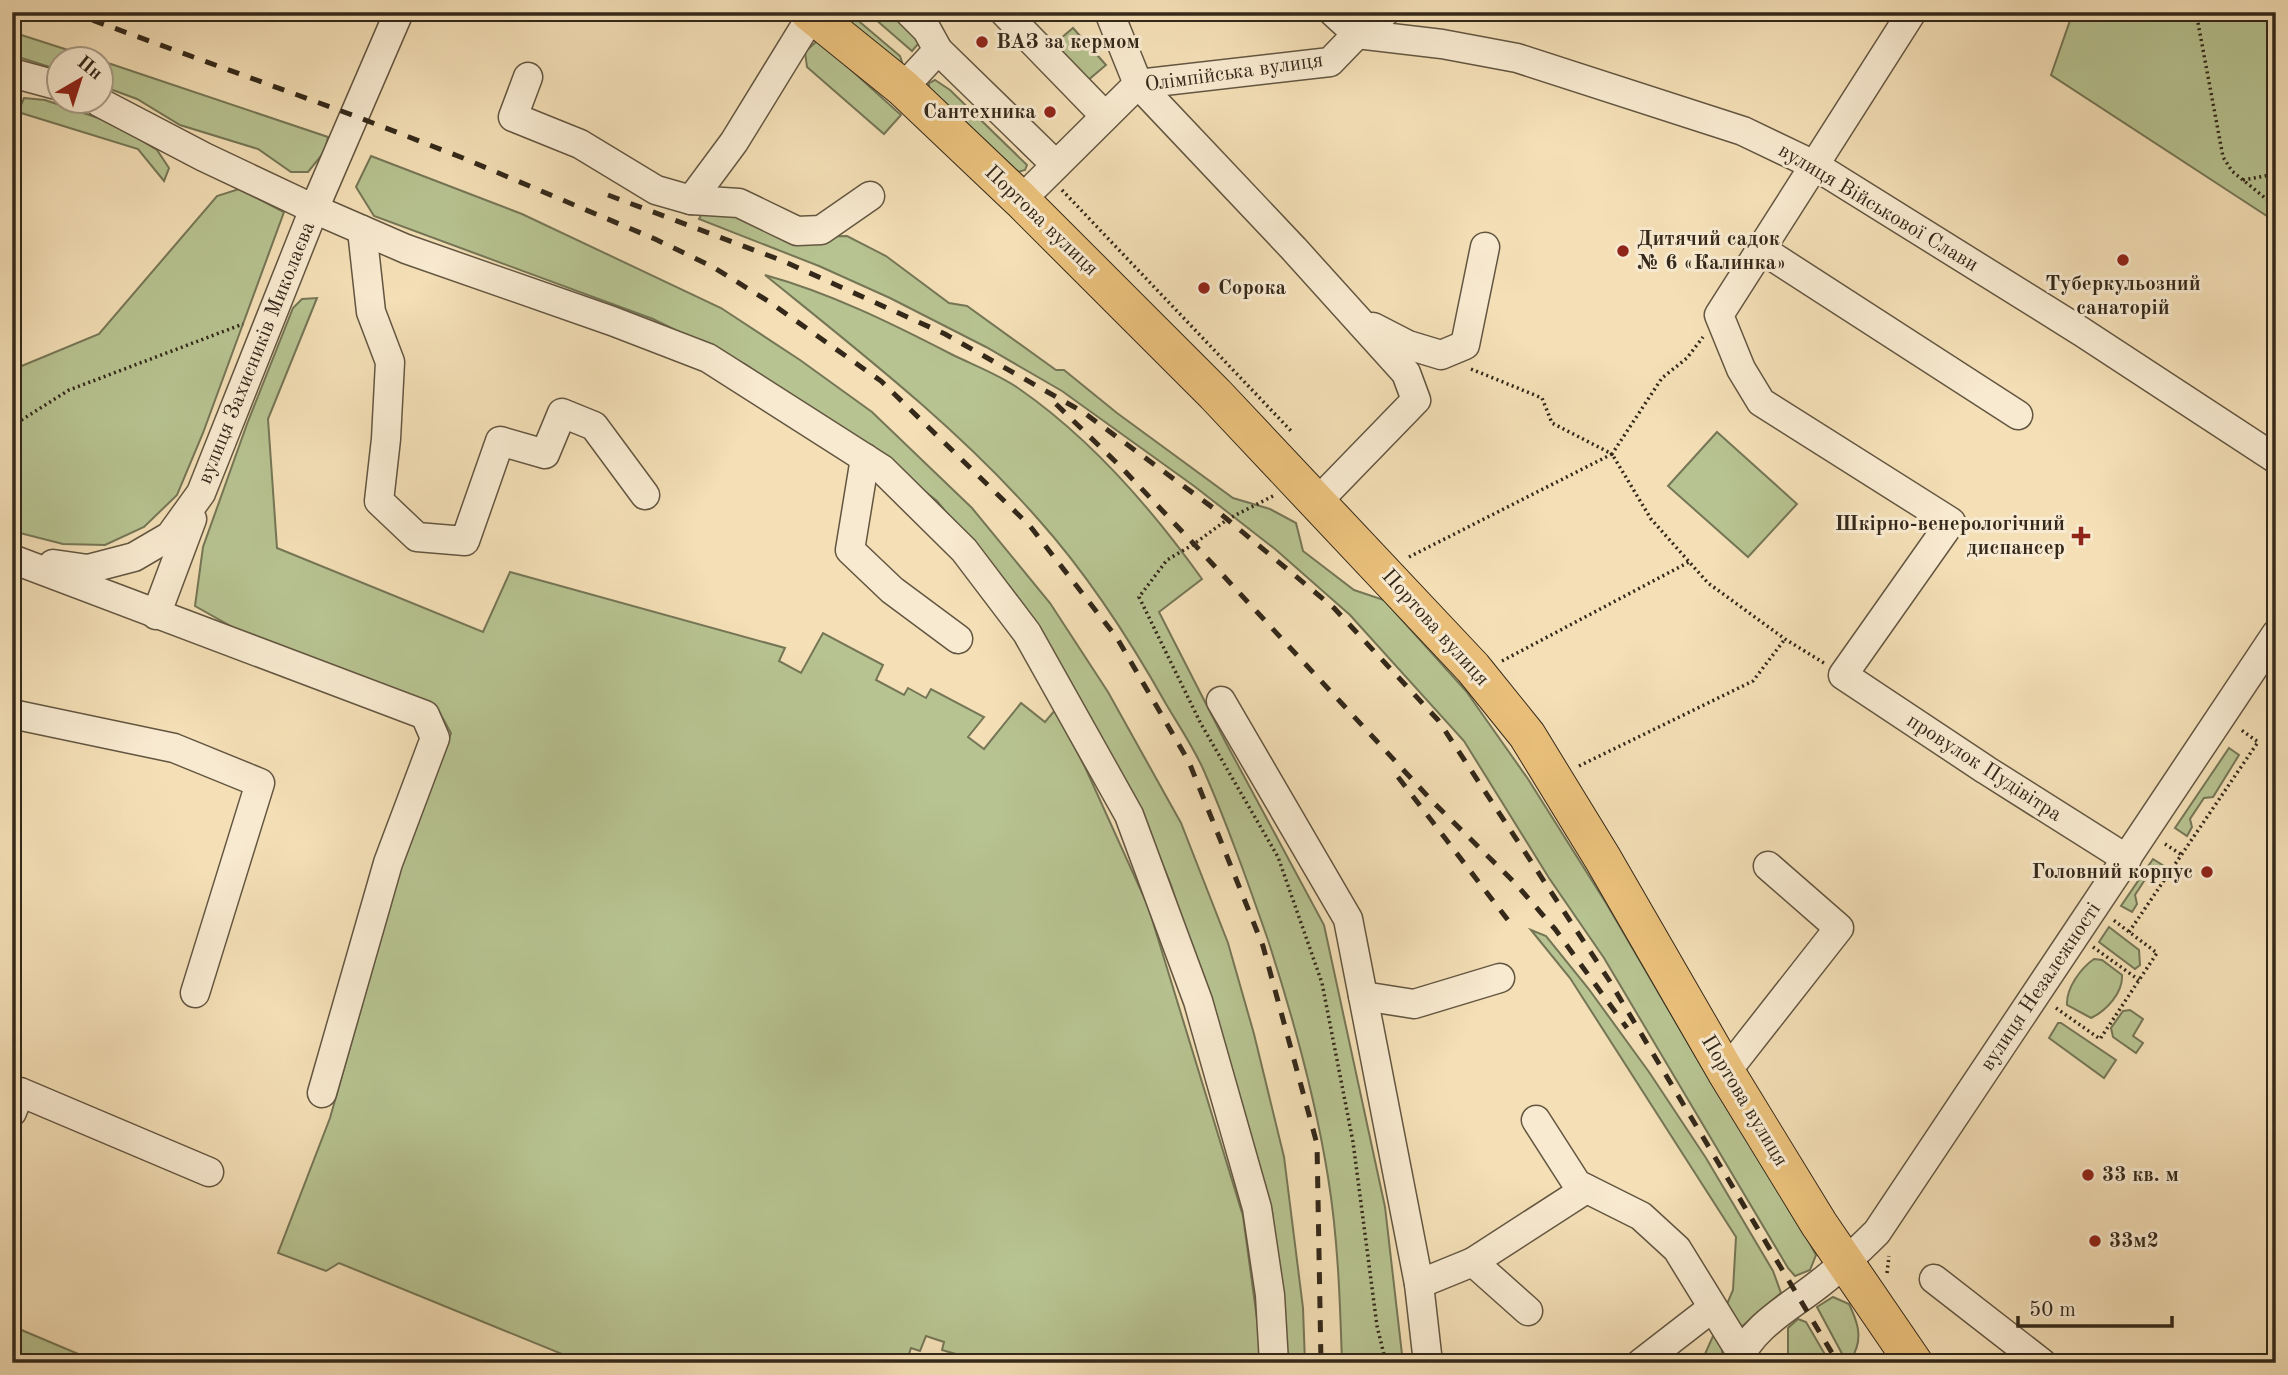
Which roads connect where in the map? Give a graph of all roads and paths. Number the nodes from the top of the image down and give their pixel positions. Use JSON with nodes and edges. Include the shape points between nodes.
{"nodes":[{"id":1,"x":399,"y":12,"type":"edge"},
{"id":2,"x":909,"y":12,"type":"edge"},
{"id":3,"x":1004,"y":12,"type":"edge"},
{"id":4,"x":1109,"y":12,"type":"edge"},
{"id":5,"x":1333,"y":12,"type":"edge"},
{"id":6,"x":1385,"y":12,"type":"edge"},
{"id":7,"x":1912,"y":12,"type":"edge"},
{"id":8,"x":2196,"y":12,"type":"edge"},
{"id":9,"x":810,"y":14,"type":"edge"},
{"id":10,"x":1357,"y":34,"type":"junction"},
{"id":11,"x":938,"y":50,"type":"junction"},
{"id":12,"x":528,"y":77,"type":"dead end"},
{"id":13,"x":14,"y":78,"type":"edge"},
{"id":14,"x":46,"y":84,"type":"edge"},
{"id":15,"x":1138,"y":84,"type":"junction"},
{"id":16,"x":903,"y":88,"type":"junction"},
{"id":17,"x":116,"y":111,"type":"edge"},
{"id":18,"x":1105,"y":116,"type":"junction"},
{"id":19,"x":1056,"y":164,"type":"junction"},
{"id":20,"x":1814,"y":165,"type":"junction"},
{"id":21,"x":2276,"y":174,"type":"edge"},
{"id":22,"x":2243,"y":180,"type":"junction"},
{"id":23,"x":870,"y":195,"type":"dead end"},
{"id":24,"x":691,"y":200,"type":"junction"},
{"id":25,"x":1021,"y":200,"type":"junction"},
{"id":26,"x":2276,"y":207,"type":"edge"},
{"id":27,"x":314,"y":209,"type":"junction"},
{"id":28,"x":362,"y":230,"type":"junction"},
{"id":29,"x":1485,"y":247,"type":"dead end"},
{"id":30,"x":1761,"y":249,"type":"junction"},
{"id":31,"x":272,"y":314,"type":"junction"},
{"id":32,"x":1719,"y":315,"type":"junction"},
{"id":33,"x":1358,"y":320,"type":"junction"},
{"id":34,"x":1441,"y":355,"type":"junction"},
{"id":35,"x":2018,"y":415,"type":"dead end"},
{"id":36,"x":12,"y":426,"type":"edge"},
{"id":37,"x":1612,"y":454,"type":"junction"},
{"id":38,"x":865,"y":458,"type":"junction"},
{"id":39,"x":2276,"y":459,"type":"edge"},
{"id":40,"x":1309,"y":492,"type":"junction"},
{"id":41,"x":201,"y":493,"type":"junction"},
{"id":42,"x":645,"y":495,"type":"dead end"},
{"id":43,"x":1409,"y":556,"type":"dead end"},
{"id":44,"x":12,"y":559,"type":"edge"},
{"id":45,"x":1689,"y":562,"type":"junction"},
{"id":46,"x":156,"y":615,"type":"junction"},
{"id":47,"x":2276,"y":634,"type":"edge"},
{"id":48,"x":958,"y":639,"type":"dead end"},
{"id":49,"x":1785,"y":639,"type":"junction"},
{"id":50,"x":1502,"y":661,"type":"dead end"},
{"id":51,"x":1843,"y":675,"type":"junction"},
{"id":52,"x":1221,"y":701,"type":"dead end"},
{"id":53,"x":12,"y":714,"type":"edge"},
{"id":54,"x":2233,"y":723,"type":"dead end"},
{"id":55,"x":1576,"y":767,"type":"dead end"},
{"id":56,"x":2158,"y":839,"type":"dead end"},
{"id":57,"x":2182,"y":855,"type":"junction"},
{"id":58,"x":2127,"y":859,"type":"junction"},
{"id":59,"x":1768,"y":866,"type":"dead end"},
{"id":60,"x":2107,"y":916,"type":"dead end"},
{"id":61,"x":2129,"y":932,"type":"junction"},
{"id":62,"x":2088,"y":944,"type":"dead end"},
{"id":63,"x":1500,"y":978,"type":"dead end"},
{"id":64,"x":2139,"y":980,"type":"junction"},
{"id":65,"x":195,"y":993,"type":"dead end"},
{"id":66,"x":1363,"y":996,"type":"junction"},
{"id":67,"x":2049,"y":1003,"type":"dead end"},
{"id":68,"x":1726,"y":1072,"type":"junction"},
{"id":69,"x":322,"y":1093,"type":"dead end"},
{"id":70,"x":15,"y":1098,"type":"edge"},
{"id":71,"x":1536,"y":1121,"type":"dead end"},
{"id":72,"x":209,"y":1172,"type":"dead end"},
{"id":73,"x":1586,"y":1189,"type":"junction"},
{"id":74,"x":1473,"y":1262,"type":"junction"},
{"id":75,"x":1845,"y":1263,"type":"junction"},
{"id":76,"x":1934,"y":1279,"type":"dead end"},
{"id":77,"x":1419,"y":1284,"type":"junction"},
{"id":78,"x":1712,"y":1308,"type":"junction"},
{"id":79,"x":1528,"y":1311,"type":"dead end"},
{"id":80,"x":1739,"y":1358,"type":"edge"},
{"id":81,"x":1275,"y":1363,"type":"edge"},
{"id":82,"x":1386,"y":1363,"type":"edge"},
{"id":83,"x":1427,"y":1363,"type":"edge"},
{"id":84,"x":1641,"y":1363,"type":"edge"},
{"id":85,"x":1914,"y":1363,"type":"edge"},
{"id":86,"x":2042,"y":1363,"type":"edge"}],
"edges":[{"from":1,"to":27,"type":"street","name":"вулиця Захисників Миколаєва"},
{"from":2,"to":11,"type":"street"},
{"from":3,"to":18,"type":"street"},
{"from":4,"to":15,"type":"street"},
{"from":5,"to":10,"type":"street"},
{"from":6,"to":10,"type":"street","name":"Олімпійська вулиця"},
{"from":7,"to":20,"type":"street"},
{"from":8,"to":22,"type":"path","via":[[2223,157]]},
{"from":9,"to":16,"type":"main road","name":"Портова вулиця"},
{"from":9,"to":24,"type":"street","via":[[734,142]]},
{"from":10,"to":15,"type":"street","name":"Олімпійська вулиця","via":[[1330,62]]},
{"from":10,"to":20,"type":"street","name":"вулиця Військової Слави","via":[[1517,58],[1743,131]]},
{"from":11,"to":16,"type":"street"},
{"from":11,"to":19,"type":"street"},
{"from":12,"to":24,"type":"street","via":[[513,117],[580,144],[656,190]]},
{"from":13,"to":14,"type":"street"},
{"from":15,"to":18,"type":"street","name":"Олімпійська вулиця"},
{"from":15,"to":33,"type":"street"},
{"from":16,"to":25,"type":"main road","name":"Портова вулиця"},
{"from":17,"to":27,"type":"street"},
{"from":18,"to":19,"type":"street","name":"Олімпійська вулиця"},
{"from":19,"to":25,"type":"street","name":"Олімпійська вулиця"},
{"from":20,"to":30,"type":"street"},
{"from":20,"to":39,"type":"street","name":"вулиця Військової Слави"},
{"from":21,"to":22,"type":"path"},
{"from":22,"to":26,"type":"path"},
{"from":23,"to":24,"type":"street","via":[[821,230],[797,231],[739,203]]},
{"from":25,"to":40,"type":"main road","name":"Портова вулиця"},
{"from":27,"to":28,"type":"street"},
{"from":27,"to":31,"type":"street","name":"вулиця Захисників Миколаєва"},
{"from":28,"to":38,"type":"street","via":[[708,358]]},
{"from":28,"to":42,"type":"street","via":[[371,312],[390,362],[379,500],[417,537],[465,541],[500,442],[545,454],[562,413],[594,426]]},
{"from":29,"to":34,"type":"street","via":[[1465,345]]},
{"from":30,"to":32,"type":"street"},
{"from":30,"to":35,"type":"street"},
{"from":31,"to":36,"type":"path","via":[[69,390]]},
{"from":31,"to":41,"type":"street","name":"вулиця Захисників Миколаєва"},
{"from":32,"to":37,"type":"path","via":[[1687,358],[1662,378]]},
{"from":32,"to":51,"type":"street","via":[[1741,369],[1761,402],[1951,522]]},
{"from":33,"to":34,"type":"street","via":[[1408,345]]},
{"from":33,"to":40,"type":"street","via":[[1406,373],[1416,400]]},
{"from":34,"to":37,"type":"path","via":[[1542,398],[1552,423]]},
{"from":37,"to":43,"type":"path"},
{"from":37,"to":45,"type":"path","via":[[1651,519]]},
{"from":38,"to":48,"type":"street","via":[[850,550],[892,590]]},
{"from":38,"to":81,"type":"street","via":[[882,469],[964,550],[1027,634],[1129,815],[1198,1002],[1257,1208]]},
{"from":40,"to":68,"type":"main road","name":"Портова вулиця","via":[[1473,668],[1527,735]]},
{"from":40,"to":82,"type":"path","via":[[1228,519],[1167,560],[1139,597],[1201,724],[1278,857],[1322,983],[1353,1142]]},
{"from":41,"to":44,"type":"street","name":"вулиця Захисників Миколаєва","via":[[170,536],[134,557],[88,569]]},
{"from":41,"to":46,"type":"street"},
{"from":44,"to":46,"type":"street"},
{"from":45,"to":49,"type":"path","via":[[1708,583]]},
{"from":45,"to":50,"type":"path"},
{"from":46,"to":69,"type":"street","via":[[425,715],[435,738],[387,863]]},
{"from":47,"to":58,"type":"street","name":"вулиця Незалежності"},
{"from":49,"to":51,"type":"path"},
{"from":49,"to":55,"type":"path","via":[[1753,681]]},
{"from":51,"to":58,"type":"street","name":"провулок Пудівітра"},
{"from":52,"to":66,"type":"street","via":[[1348,919]]},
{"from":53,"to":65,"type":"street","via":[[174,748],[260,783]]},
{"from":54,"to":57,"type":"path","via":[[2258,742]]},
{"from":56,"to":57,"type":"path"},
{"from":57,"to":61,"type":"path"},
{"from":58,"to":75,"type":"street","name":"вулиця Незалежності","via":[[1877,1232]]},
{"from":59,"to":68,"type":"street","via":[[1839,928]]},
{"from":60,"to":61,"type":"path"},
{"from":61,"to":64,"type":"path","via":[[2157,953]]},
{"from":62,"to":64,"type":"path"},
{"from":63,"to":66,"type":"street","via":[[1414,1004]]},
{"from":64,"to":67,"type":"path","via":[[2099,1039]]},
{"from":66,"to":77,"type":"street"},
{"from":68,"to":75,"type":"main road","name":"Портова вулиця"},
{"from":70,"to":72,"type":"street"},
{"from":71,"to":73,"type":"street","via":[[1577,1184]]},
{"from":73,"to":74,"type":"street"},
{"from":73,"to":78,"type":"street","via":[[1641,1216],[1677,1249]]},
{"from":74,"to":77,"type":"street"},
{"from":74,"to":79,"type":"street"},
{"from":75,"to":80,"type":"street","name":"вулиця Незалежності","via":[[1777,1313]]},
{"from":75,"to":85,"type":"main road","name":"Портова вулиця"},
{"from":76,"to":86,"type":"street"},
{"from":77,"to":83,"type":"street"},
{"from":78,"to":80,"type":"street"},
{"from":78,"to":84,"type":"street"}]}
